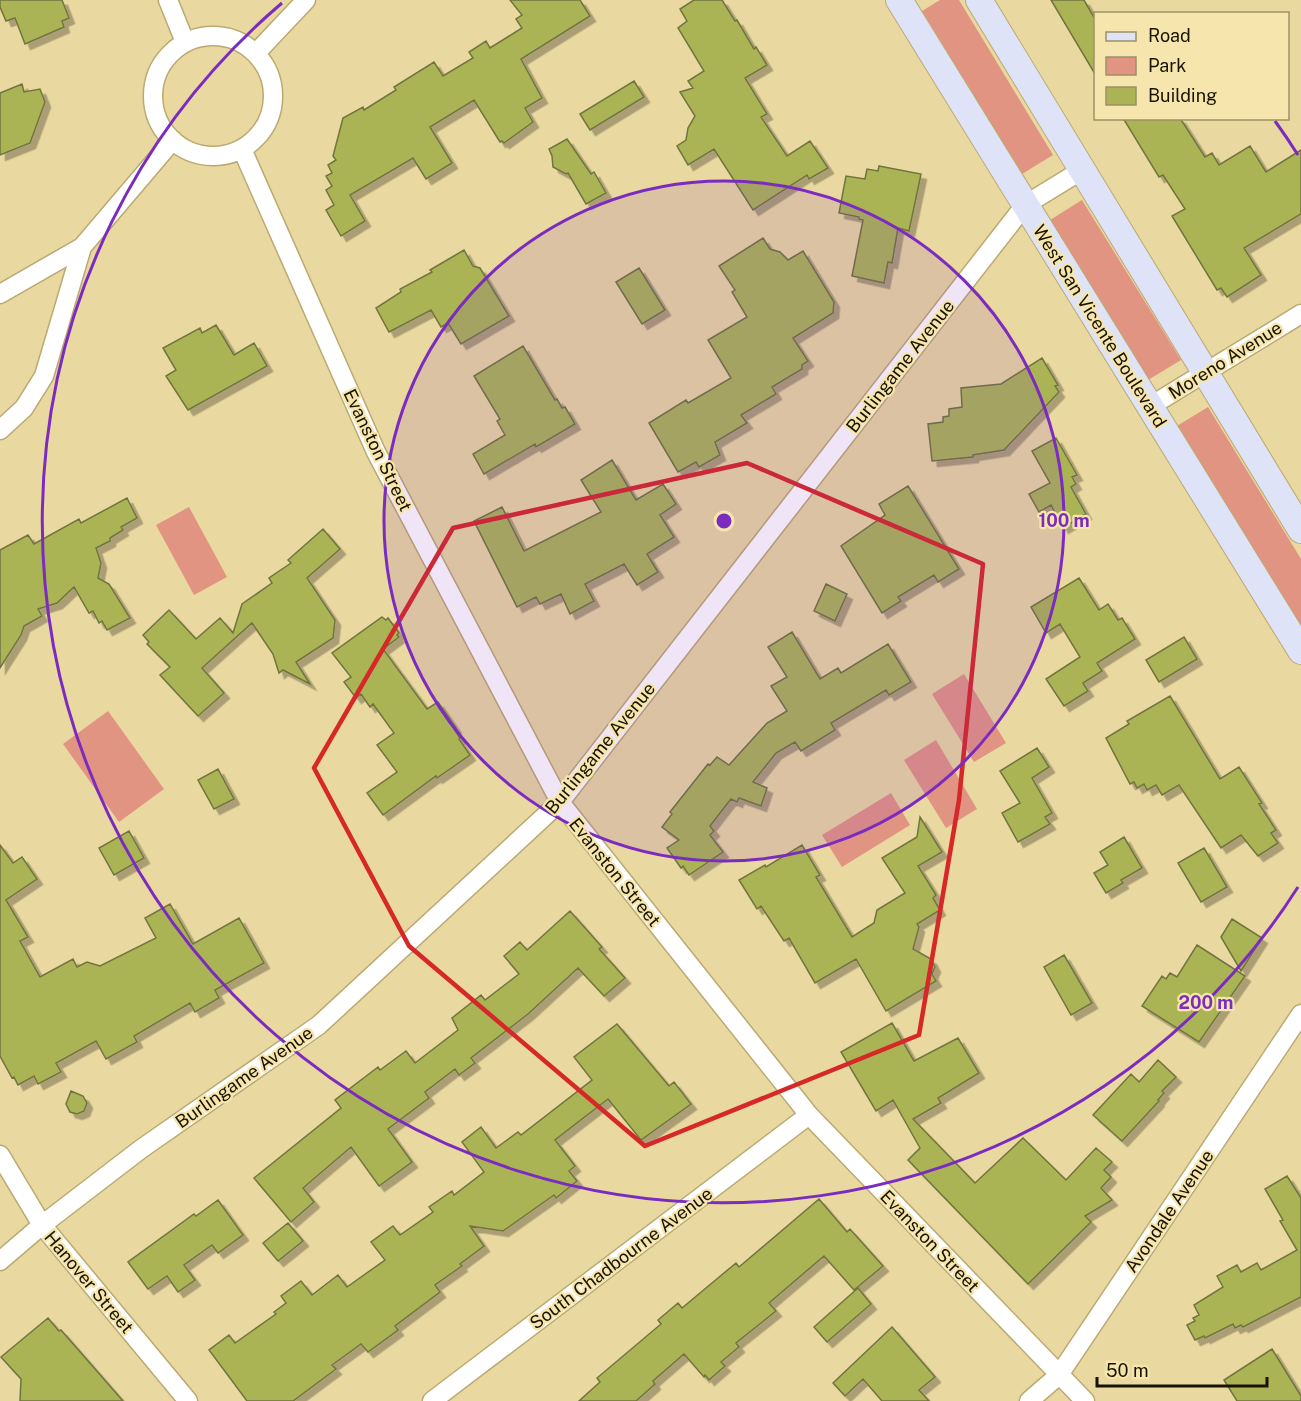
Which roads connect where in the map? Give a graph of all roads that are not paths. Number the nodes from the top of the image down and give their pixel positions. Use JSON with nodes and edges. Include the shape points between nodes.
{"nodes":[{"id":1,"x":168,"y":0,"type":"edge"},
{"id":2,"x":306,"y":0,"type":"edge"},
{"id":3,"x":898,"y":0,"type":"edge"},
{"id":4,"x":979,"y":0,"type":"edge"},
{"id":5,"x":185,"y":42,"type":"junction"},
{"id":6,"x":256,"y":54,"type":"junction"},
{"id":7,"x":173,"y":140,"type":"junction"},
{"id":8,"x":242,"y":149,"type":"junction"},
{"id":9,"x":1082,"y":170,"type":"junction"},
{"id":10,"x":1025,"y":205,"type":"junction"},
{"id":11,"x":82,"y":247,"type":"junction"},
{"id":12,"x":0,"y":294,"type":"edge"},
{"id":13,"x":1301,"y":314,"type":"edge"},
{"id":14,"x":1206,"y":372,"type":"junction"},
{"id":15,"x":1149,"y":407,"type":"junction"},
{"id":16,"x":0,"y":430,"type":"edge"},
{"id":17,"x":1301,"y":530,"type":"edge"},
{"id":18,"x":1301,"y":651,"type":"edge"},
{"id":19,"x":560,"y":802,"type":"junction"},
{"id":20,"x":1301,"y":1014,"type":"edge"},
{"id":21,"x":809,"y":1115,"type":"junction"},
{"id":22,"x":0,"y":1155,"type":"edge"},
{"id":23,"x":42,"y":1225,"type":"junction"},
{"id":24,"x":0,"y":1260,"type":"edge"},
{"id":25,"x":1059,"y":1375,"type":"junction"},
{"id":26,"x":188,"y":1401,"type":"edge"},
{"id":27,"x":432,"y":1401,"type":"edge"},
{"id":28,"x":1029,"y":1401,"type":"edge"},
{"id":29,"x":1085,"y":1401,"type":"edge"}],
"edges":[{"from":1,"to":5,"type":"street"},
{"from":2,"to":6,"type":"street"},
{"from":3,"to":10,"type":"main road","name":"West San Vicente Boulevard"},
{"from":4,"to":9,"type":"main road"},
{"from":5,"to":6,"type":"street","via":[[203,36],[223,36],[241,42]]},
{"from":5,"to":7,"type":"street","via":[[159,70],[154,88],[154,107]]},
{"from":6,"to":8,"type":"street","via":[[267,68],[273,86],[273,105],[267,123]]},
{"from":7,"to":8,"type":"street","via":[[206,155]]},
{"from":7,"to":11,"type":"street"},
{"from":8,"to":19,"type":"street","name":"Evanston Street","via":[[376,452]]},
{"from":9,"to":10,"type":"street","name":"Burlingame Avenue"},
{"from":9,"to":14,"type":"main road"},
{"from":10,"to":15,"type":"main road","name":"West San Vicente Boulevard"},
{"from":10,"to":19,"type":"street","name":"Burlingame Avenue"},
{"from":11,"to":12,"type":"street"},
{"from":11,"to":16,"type":"street","via":[[44,376],[24,408]]},
{"from":13,"to":14,"type":"street","name":"Moreno Avenue"},
{"from":14,"to":15,"type":"street","name":"Moreno Avenue"},
{"from":14,"to":17,"type":"main road"},
{"from":15,"to":18,"type":"main road","name":"West San Vicente Boulevard"},
{"from":19,"to":21,"type":"street","name":"Evanston Street"},
{"from":19,"to":23,"type":"street","name":"Burlingame Avenue","via":[[319,1024],[141,1149]]},
{"from":20,"to":25,"type":"street","name":"Avondale Avenue"},
{"from":21,"to":25,"type":"street","name":"Evanston Street"},
{"from":21,"to":27,"type":"street","name":"South Chadbourne Avenue"},
{"from":22,"to":23,"type":"street","name":"Hanover Street"},
{"from":23,"to":24,"type":"street","name":"Burlingame Avenue"},
{"from":23,"to":26,"type":"street","name":"Hanover Street"},
{"from":25,"to":28,"type":"street","name":"Avondale Avenue"},
{"from":25,"to":29,"type":"street","name":"Evanston Street"}]}
